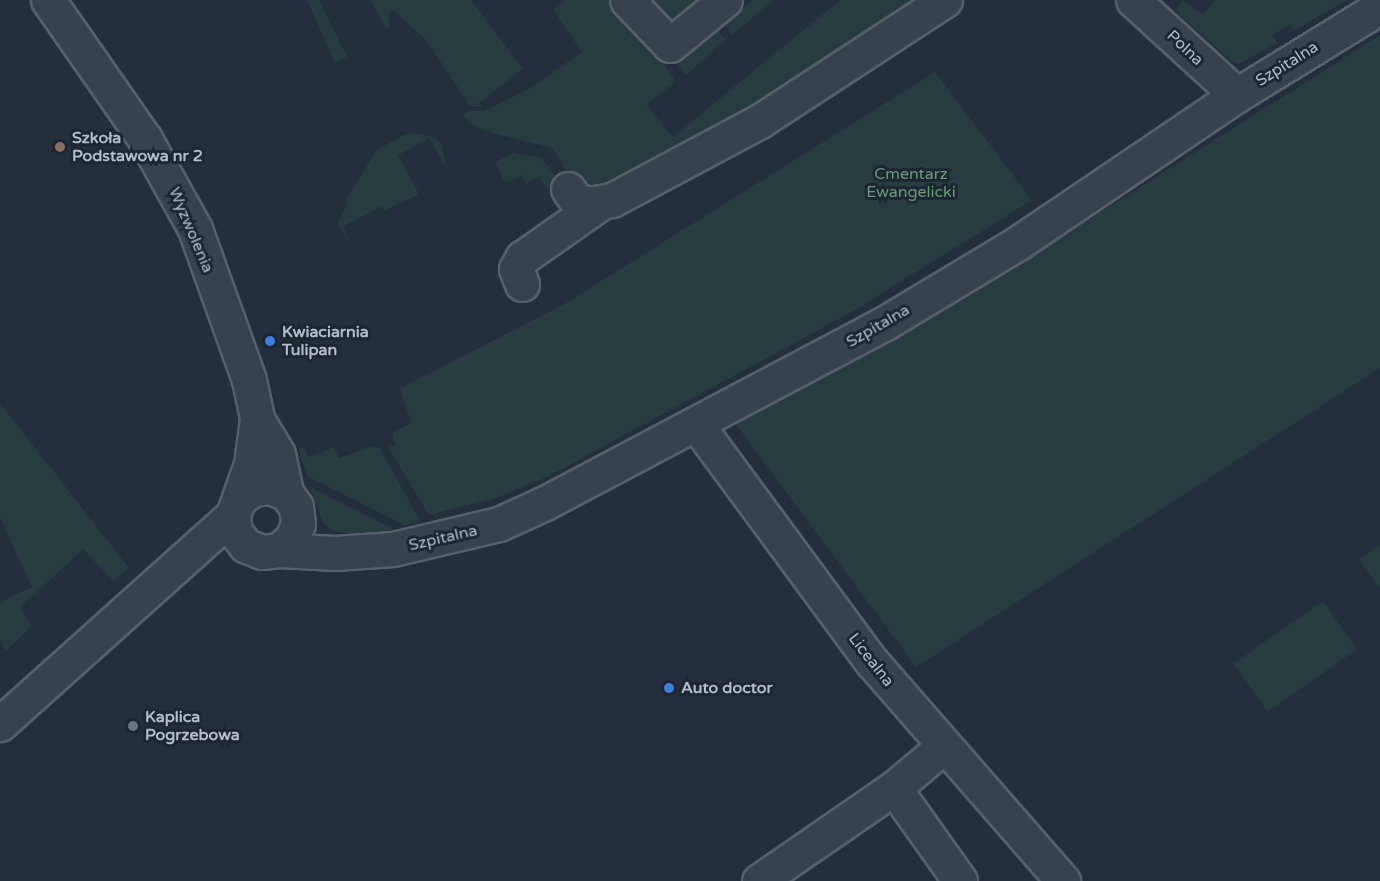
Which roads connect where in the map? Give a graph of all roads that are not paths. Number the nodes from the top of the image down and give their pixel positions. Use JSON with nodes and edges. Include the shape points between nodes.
{"nodes":[{"id":1,"x":48,"y":0,"type":"edge"},
{"id":2,"x":627,"y":0,"type":"edge"},
{"id":3,"x":725,"y":0,"type":"edge"},
{"id":4,"x":945,"y":0,"type":"edge"},
{"id":5,"x":1133,"y":0,"type":"edge"},
{"id":6,"x":1380,"y":7,"type":"edge"},
{"id":7,"x":1237,"y":95,"type":"junction"},
{"id":8,"x":568,"y":189,"type":"dead end"},
{"id":9,"x":599,"y":204,"type":"junction"},
{"id":10,"x":522,"y":284,"type":"dead end"},
{"id":11,"x":257,"y":419,"type":"junction"},
{"id":12,"x":697,"y":425,"type":"junction"},
{"id":13,"x":286,"y":493,"type":"junction"},
{"id":14,"x":236,"y":507,"type":"junction"},
{"id":15,"x":298,"y":524,"type":"junction"},
{"id":16,"x":246,"y":546,"type":"junction"},
{"id":17,"x":279,"y":550,"type":"junction"},
{"id":18,"x":335,"y":553,"type":"junction"},
{"id":19,"x":186,"y":558,"type":"junction"},
{"id":20,"x":0,"y":724,"type":"edge"},
{"id":21,"x":944,"y":746,"type":"junction"},
{"id":22,"x":894,"y":788,"type":"junction"},
{"id":23,"x":759,"y":881,"type":"edge"},
{"id":24,"x":960,"y":881,"type":"edge"},
{"id":25,"x":1063,"y":881,"type":"edge"}],
"edges":[{"from":1,"to":11,"type":"street","name":"Wyzwolenia","via":[[146,139],[195,229],[249,380]]},
{"from":2,"to":3,"type":"street","via":[[670,45]]},
{"from":4,"to":9,"type":"street","via":[[760,121]]},
{"from":5,"to":7,"type":"street","name":"Polna"},
{"from":6,"to":7,"type":"street","name":"Szpitalna"},
{"from":7,"to":12,"type":"street","name":"Szpitalna","via":[[1017,243],[885,323]]},
{"from":8,"to":9,"type":"street","via":[[576,200]]},
{"from":9,"to":10,"type":"street","via":[[522,258],[516,269]]},
{"from":11,"to":13,"type":"street","name":"Wyzwolenia","via":[[278,454]]},
{"from":11,"to":14,"type":"street","name":"Wyzwolenia","via":[[251,464]]},
{"from":12,"to":18,"type":"street","name":"Szpitalna","via":[[499,524],[393,549]]},
{"from":12,"to":21,"type":"street","name":"Licealna","via":[[872,662]]},
{"from":13,"to":14,"type":"street","via":[[270,487],[253,489]]},
{"from":13,"to":15,"type":"street","via":[[296,507]]},
{"from":14,"to":16,"type":"street","via":[[235,532]]},
{"from":14,"to":19,"type":"street"},
{"from":15,"to":17,"type":"street","via":[[292,539]]},
{"from":15,"to":18,"type":"street"},
{"from":16,"to":17,"type":"street","via":[[262,552]]},
{"from":16,"to":19,"type":"street"},
{"from":17,"to":18,"type":"street","name":"Szpitalna"},
{"from":19,"to":20,"type":"street"},
{"from":21,"to":22,"type":"street"},
{"from":21,"to":25,"type":"street","name":"Licealna"},
{"from":22,"to":23,"type":"street"},
{"from":22,"to":24,"type":"street"}]}
